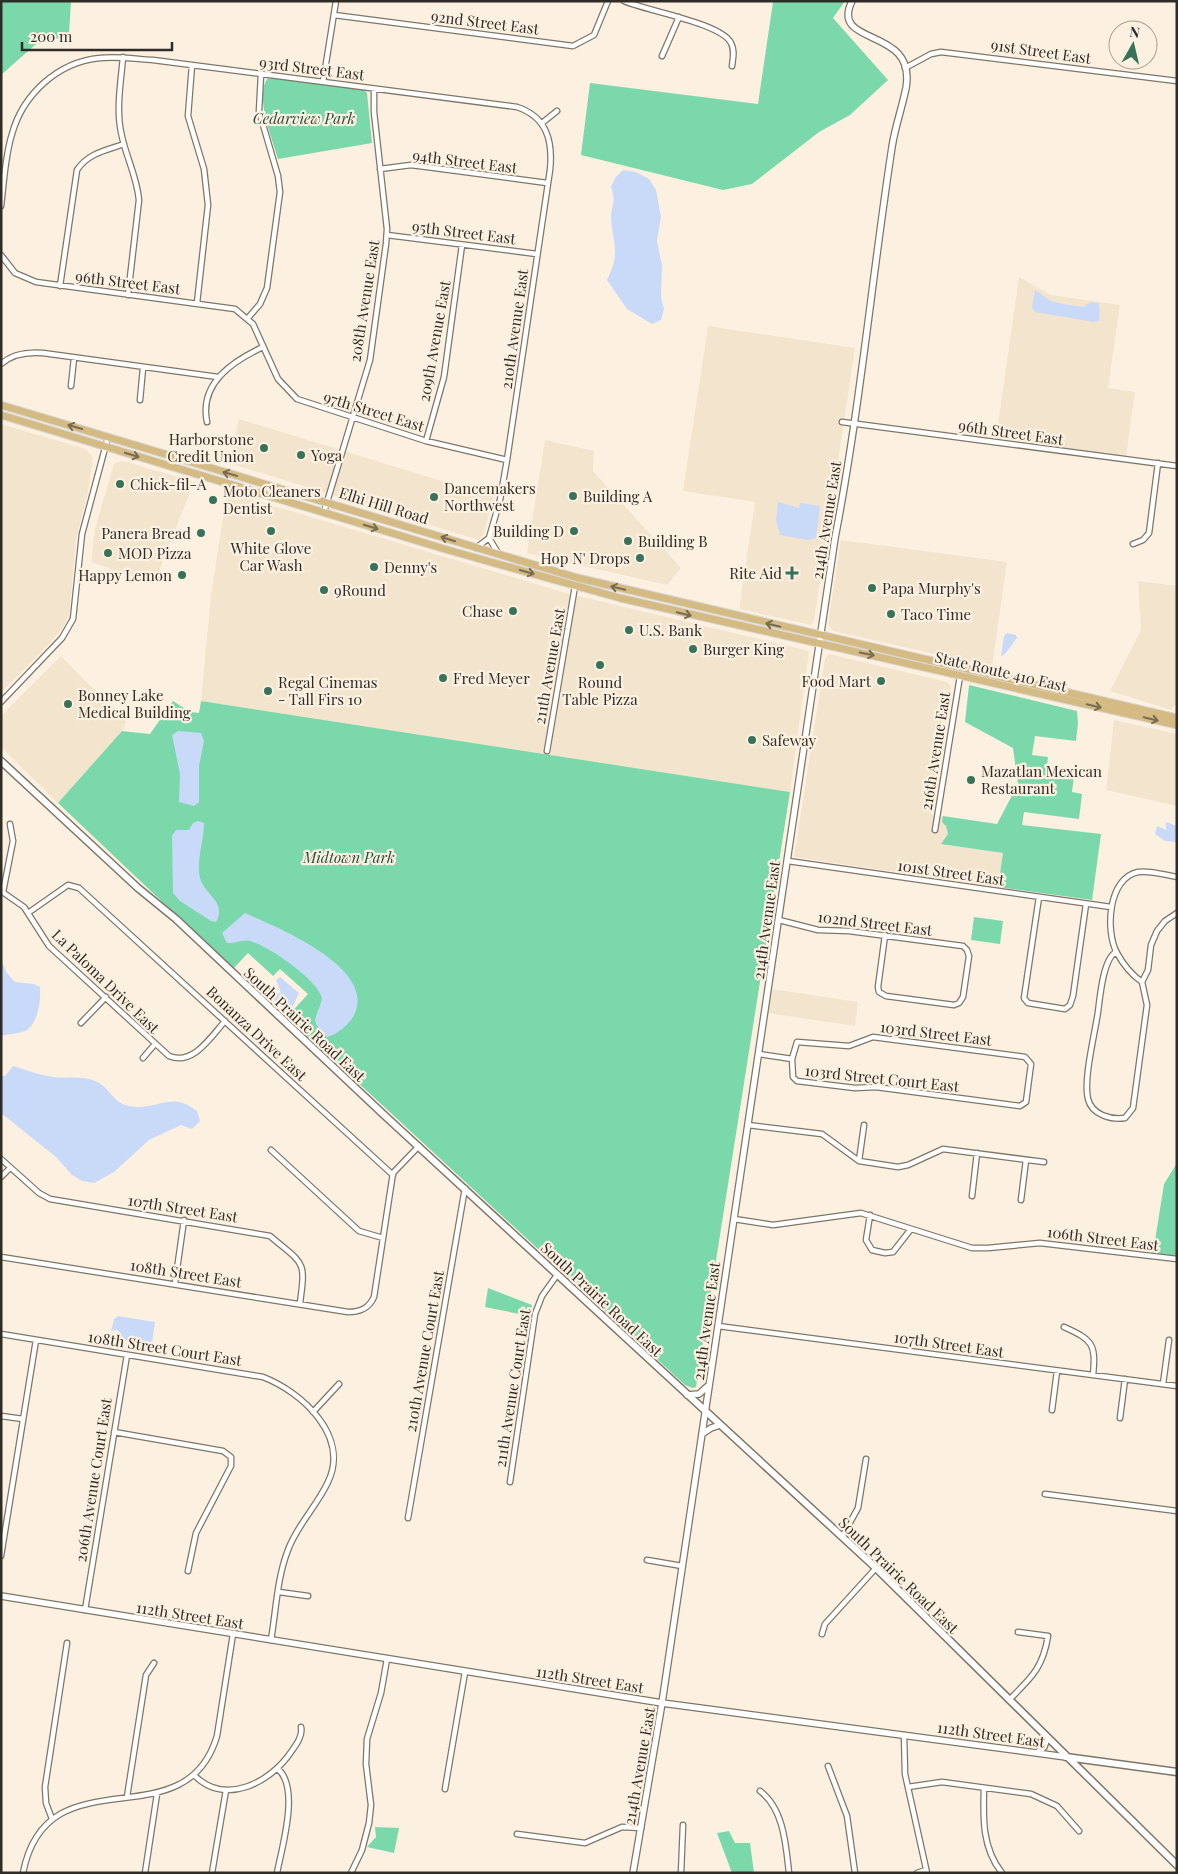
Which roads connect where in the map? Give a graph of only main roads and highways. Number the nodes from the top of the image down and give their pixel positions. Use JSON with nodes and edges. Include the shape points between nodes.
{"nodes":[{"id":1,"x":1,"y":405,"type":"edge"},
{"id":2,"x":1,"y":415,"type":"edge"},
{"id":3,"x":821,"y":634,"type":"joint"},
{"id":4,"x":820,"y":644,"type":"joint"},
{"id":5,"x":1177,"y":718,"type":"edge"},
{"id":6,"x":1177,"y":725,"type":"edge"},
{"id":7,"x":1,"y":761,"type":"edge"},
{"id":8,"x":1066,"y":1757,"type":"junction"},
{"id":9,"x":1091,"y":1760,"type":"junction"},
{"id":10,"x":1177,"y":1772,"type":"edge"},
{"id":11,"x":1084,"y":1775,"type":"junction"},
{"id":12,"x":1177,"y":1865,"type":"edge"}],
"edges":[{"from":3,"to":1,"type":"main road","name":"Elhi Hill Road","one_way":true,"via":[[578,578]]},
{"from":2,"to":4,"type":"main road","name":"Elhi Hill Road","one_way":true,"via":[[575,586]]},
{"from":3,"to":5,"type":"main road","name":"State Route 410 East"},
{"from":4,"to":6,"type":"main road","name":"State Route 410 East","one_way":true},
{"from":7,"to":8,"type":"main road","name":"South Prairie Road East","via":[[876,1568]]},
{"from":8,"to":9,"type":"main road","name":"112th Street East"},
{"from":8,"to":11,"type":"main road","name":"South Prairie Road East"},
{"from":9,"to":10,"type":"main road","name":"112th Street East"},
{"from":9,"to":11,"type":"main road"},
{"from":11,"to":12,"type":"main road","name":"South Prairie Road East"}]}
